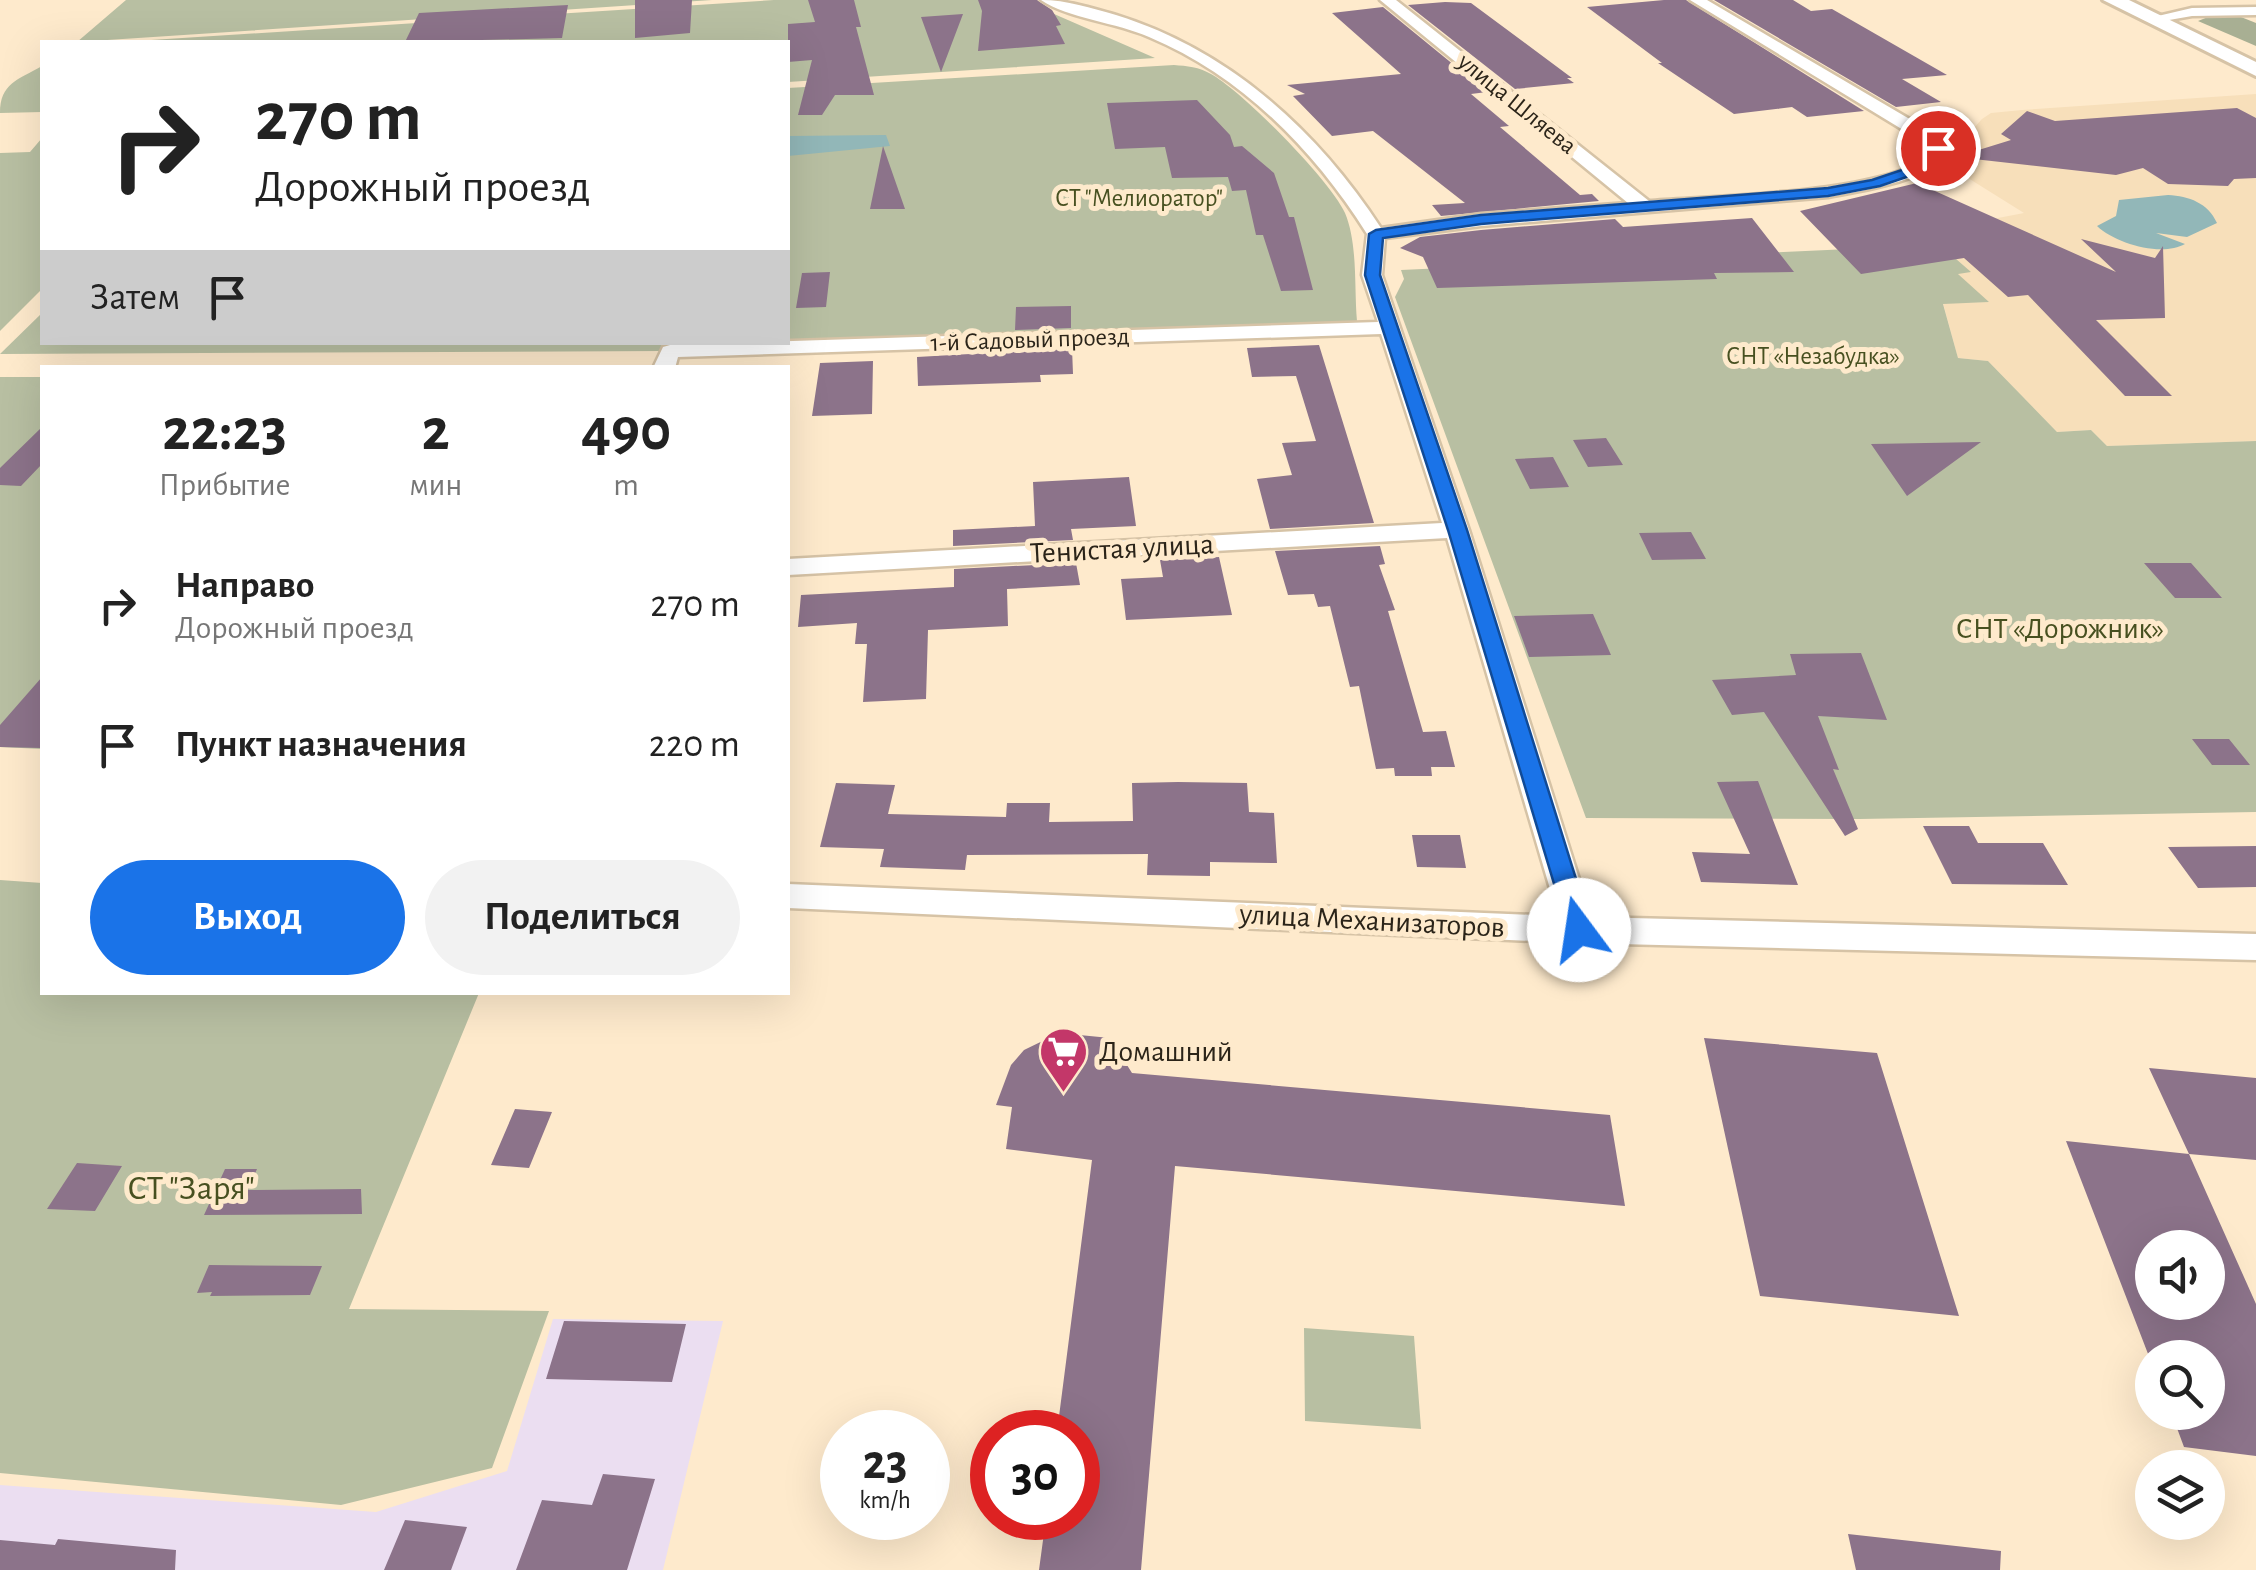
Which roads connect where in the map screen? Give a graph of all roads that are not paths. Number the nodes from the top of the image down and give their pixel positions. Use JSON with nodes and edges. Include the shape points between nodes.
{"nodes":[{"id":1,"x":1048,"y":0,"type":"edge"},
{"id":2,"x":1387,"y":0,"type":"edge"},
{"id":3,"x":1697,"y":0,"type":"edge"},
{"id":4,"x":2113,"y":0,"type":"edge"},
{"id":5,"x":2255,"y":11,"type":"edge"},
{"id":6,"x":2152,"y":19,"type":"junction"},
{"id":7,"x":2256,"y":70,"type":"edge"},
{"id":8,"x":1646,"y":208,"type":"junction"},
{"id":9,"x":1376,"y":234,"type":"junction"},
{"id":10,"x":1390,"y":328,"type":"junction"},
{"id":11,"x":667,"y":359,"type":"edge"},
{"id":12,"x":1457,"y":530,"type":"junction"},
{"id":13,"x":790,"y":567,"type":"edge"},
{"id":14,"x":790,"y":896,"type":"edge"},
{"id":15,"x":1579,"y":930,"type":"junction"},
{"id":16,"x":2256,"y":947,"type":"edge"}],
"edges":[{"from":1,"to":9,"type":"street","via":[[1155,34],[1219,67],[1256,94],[1348,186]]},
{"from":2,"to":8,"type":"street","name":"улица Шляева"},
{"from":3,"to":8,"type":"street","via":[[1938,148],[1928,165],[1875,183]]},
{"from":4,"to":6,"type":"main road"},
{"from":5,"to":6,"type":"street"},
{"from":6,"to":7,"type":"main road"},
{"from":8,"to":9,"type":"street"},
{"from":9,"to":10,"type":"street","via":[[1372,275]]},
{"from":10,"to":11,"type":"street","name":"1-й Садовый проезд"},
{"from":10,"to":12,"type":"street"},
{"from":12,"to":13,"type":"street","name":"Тенистая улица"},
{"from":12,"to":15,"type":"street"},
{"from":14,"to":15,"type":"street","name":"улица Механизаторов"},
{"from":15,"to":16,"type":"street","name":"улица Механизаторов"}]}
